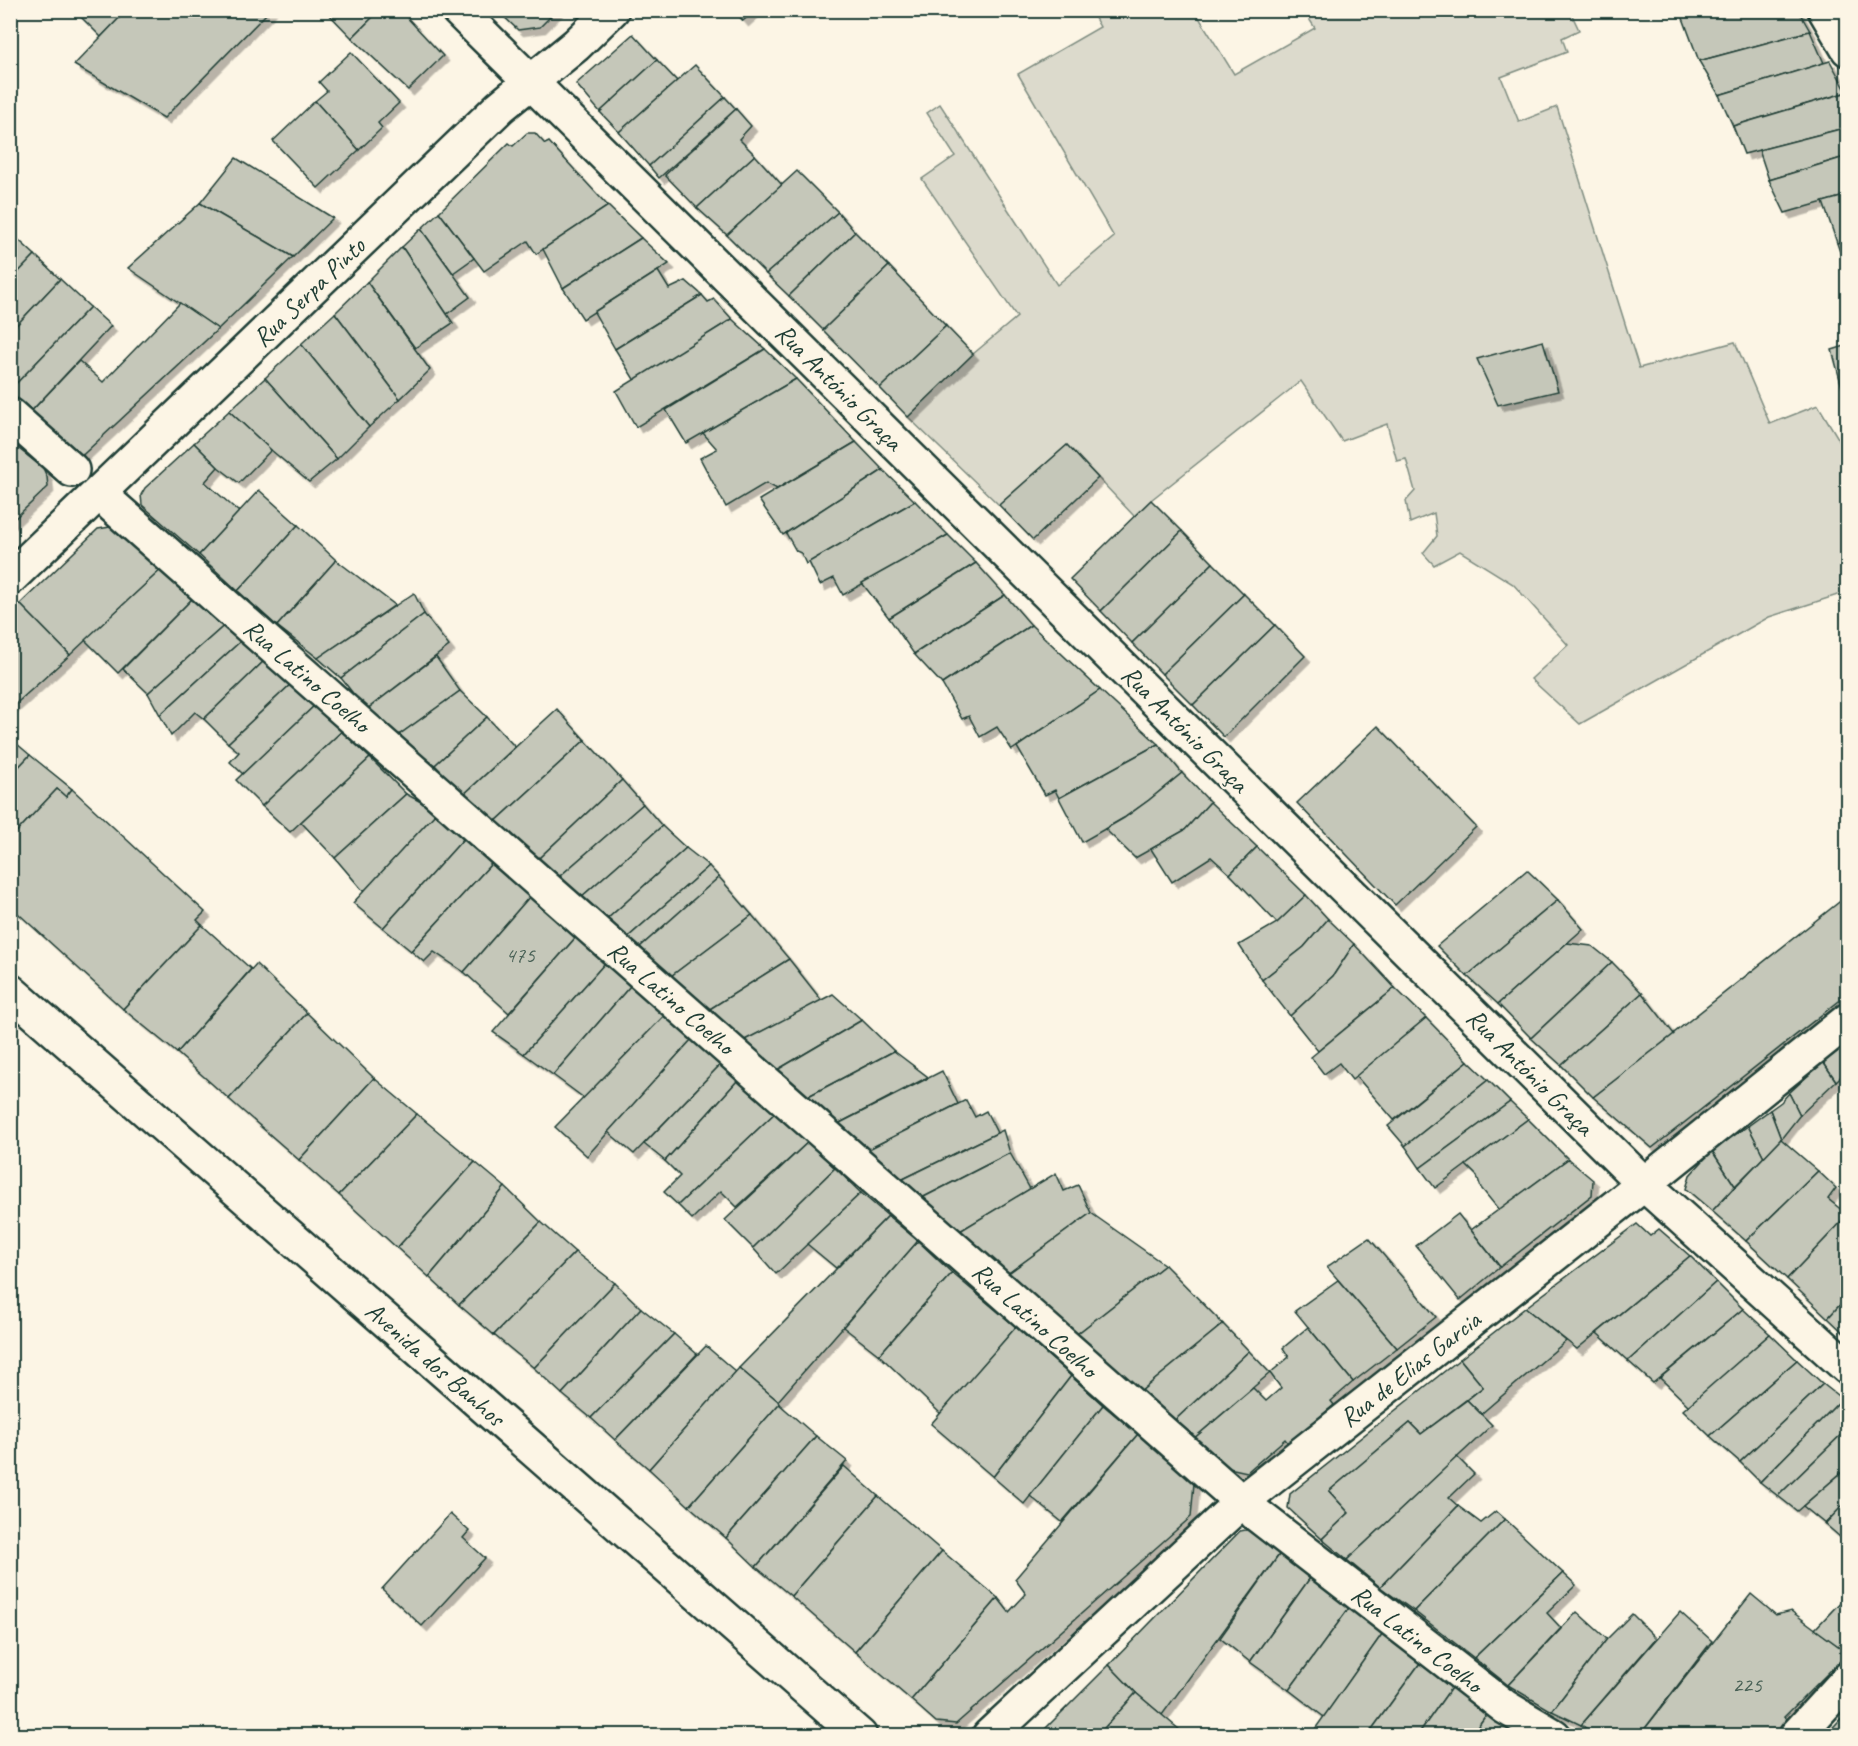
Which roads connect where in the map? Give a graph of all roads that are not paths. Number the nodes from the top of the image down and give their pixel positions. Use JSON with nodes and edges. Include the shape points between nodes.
{"nodes":[{"id":1,"x":458,"y":10,"type":"edge"},
{"id":2,"x":612,"y":10,"type":"edge"},
{"id":3,"x":1825,"y":10,"type":"edge"},
{"id":4,"x":1848,"y":49,"type":"edge"},
{"id":5,"x":531,"y":81,"type":"junction"},
{"id":6,"x":10,"y":415,"type":"edge"},
{"id":7,"x":72,"y":470,"type":"dead end"},
{"id":8,"x":113,"y":506,"type":"dead end"},
{"id":9,"x":10,"y":578,"type":"edge"},
{"id":10,"x":10,"y":991,"type":"edge"},
{"id":11,"x":1848,"y":1020,"type":"edge"},
{"id":12,"x":1644,"y":1184,"type":"junction"},
{"id":13,"x":1848,"y":1368,"type":"edge"},
{"id":14,"x":1229,"y":1491,"type":"dead end"},
{"id":15,"x":1256,"y":1514,"type":"dead end"},
{"id":16,"x":1848,"y":1679,"type":"edge"},
{"id":17,"x":860,"y":1736,"type":"edge"},
{"id":18,"x":989,"y":1736,"type":"edge"},
{"id":19,"x":1554,"y":1736,"type":"edge"},
{"id":20,"x":1796,"y":1736,"type":"edge"}],
"edges":[{"from":1,"to":5,"type":"street","name":"Rua António Graça"},
{"from":2,"to":5,"type":"street","name":"Rua Serpa Pinto"},
{"from":3,"to":4,"type":"street"},
{"from":5,"to":9,"type":"street","name":"Rua Serpa Pinto"},
{"from":5,"to":12,"type":"street","name":"Rua António Graça"},
{"from":6,"to":7,"type":"street"},
{"from":8,"to":14,"type":"street","name":"Rua Latino Coelho"},
{"from":10,"to":17,"type":"street","name":"Avenida dos Banhos"},
{"from":11,"to":12,"type":"street","name":"Rua de Elias Garcia"},
{"from":12,"to":13,"type":"street","name":"Rua António Graça"},
{"from":12,"to":18,"type":"street","name":"Rua de Elias Garcia","via":[[1241,1502]]},
{"from":15,"to":19,"type":"street","name":"Rua Latino Coelho","via":[[1505,1707]]},
{"from":16,"to":20,"type":"street"}]}
